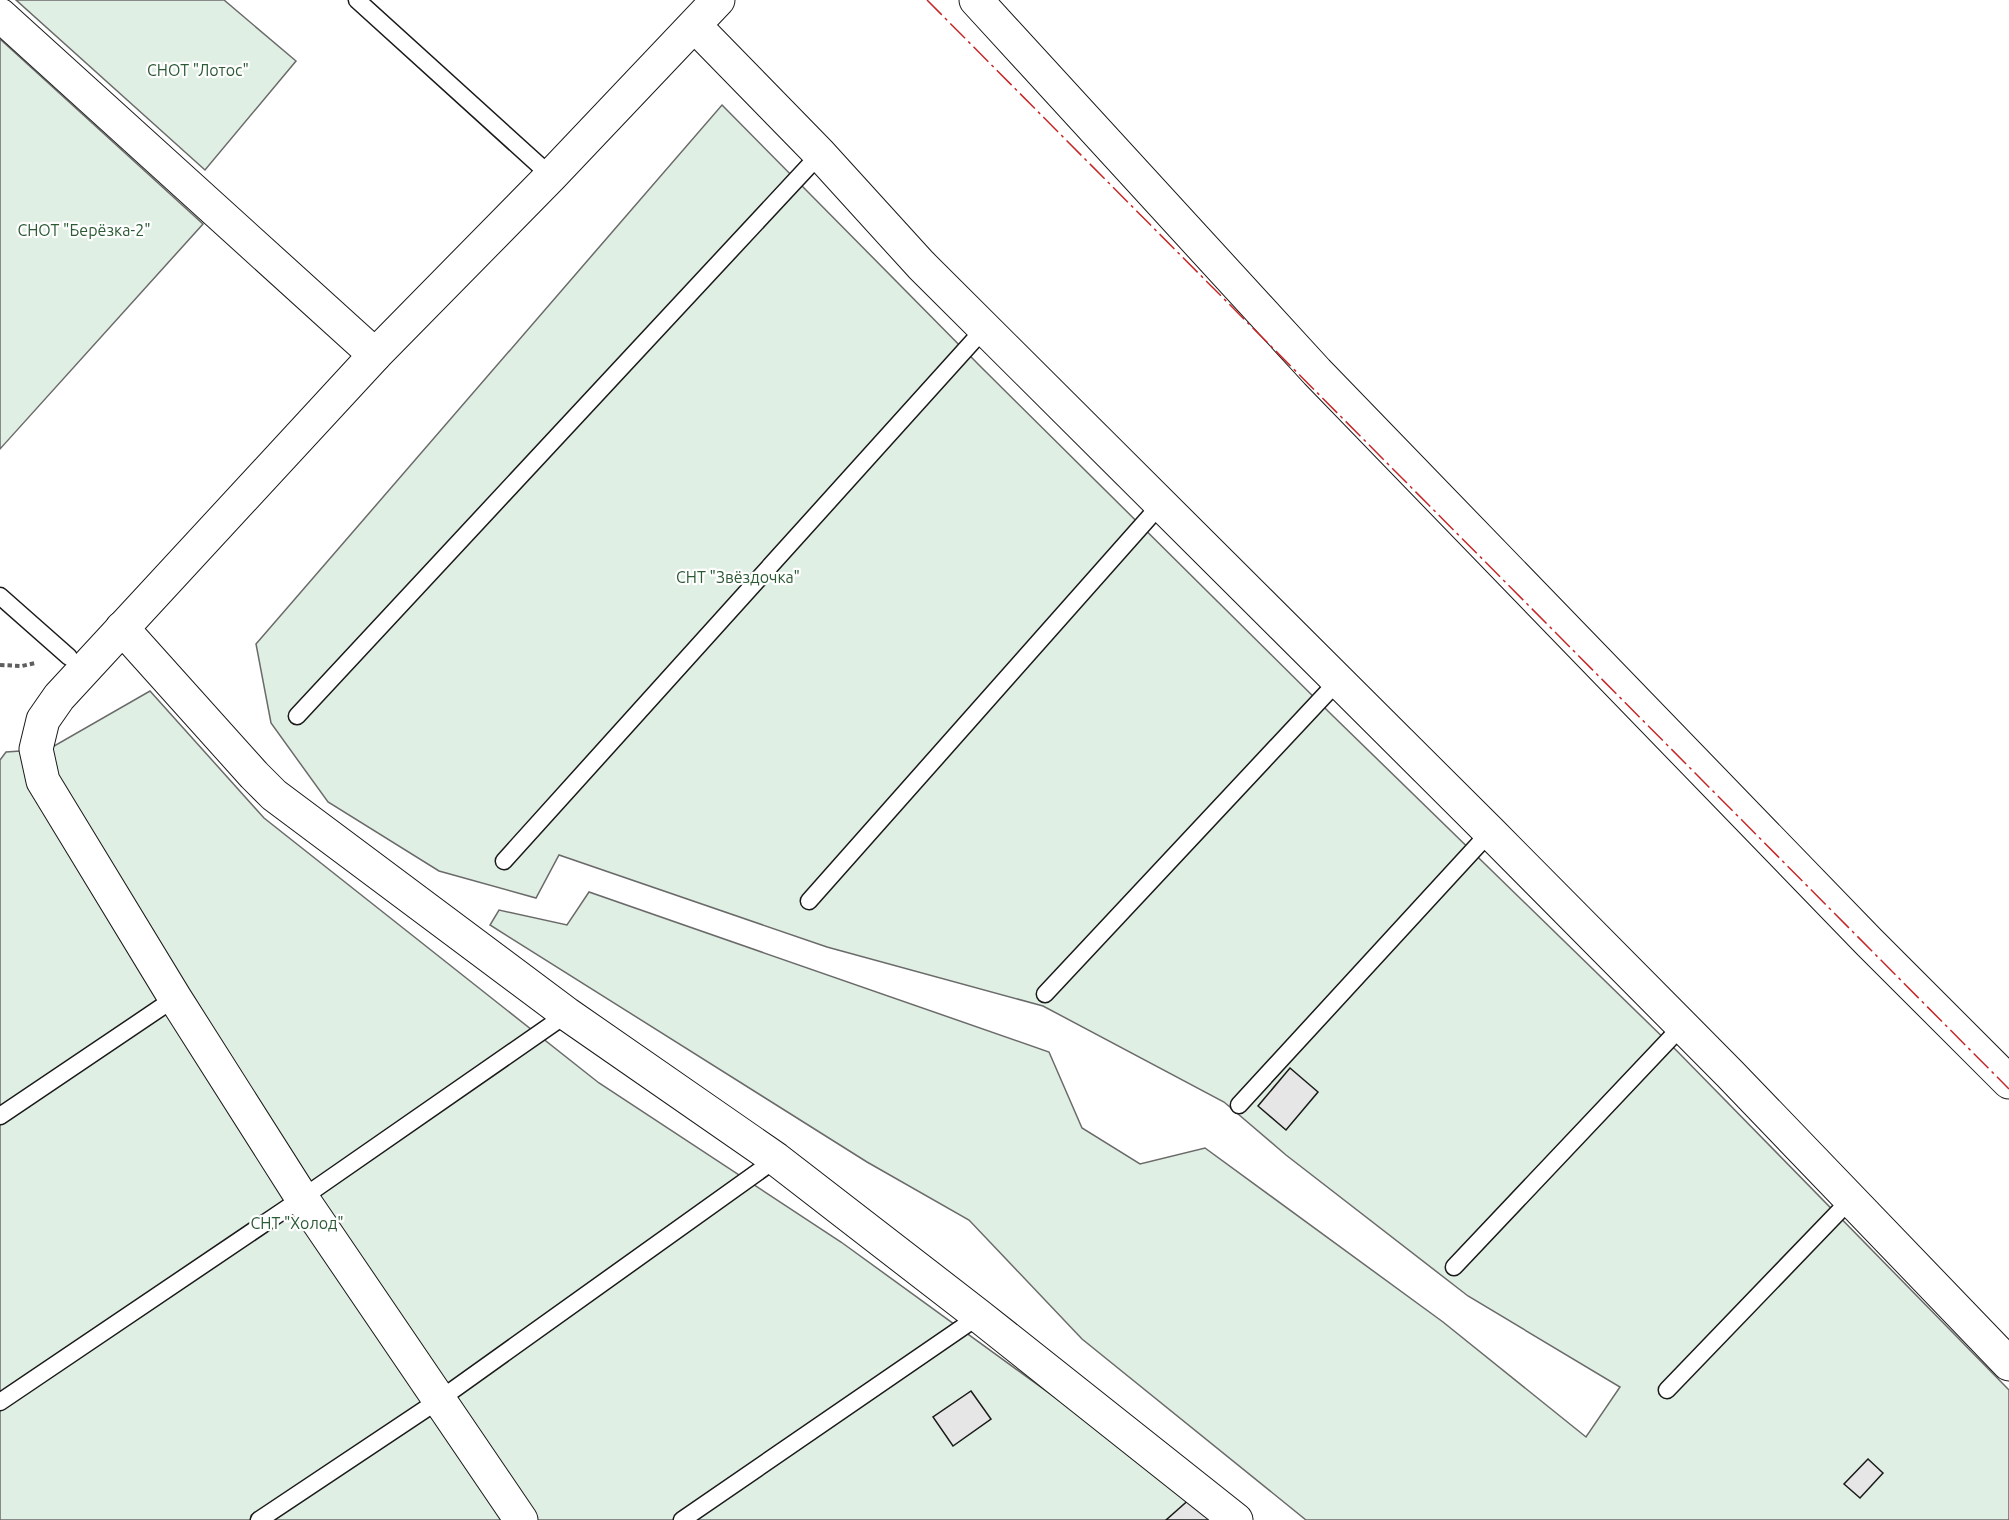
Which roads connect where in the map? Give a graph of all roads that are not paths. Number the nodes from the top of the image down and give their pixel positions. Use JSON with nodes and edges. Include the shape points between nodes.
{"nodes":[{"id":1,"x":357,"y":0,"type":"edge"},
{"id":2,"x":718,"y":0,"type":"edge"},
{"id":3,"x":976,"y":0,"type":"edge"},
{"id":4,"x":0,"y":15,"type":"edge"},
{"id":5,"x":694,"y":26,"type":"junction"},
{"id":6,"x":820,"y":154,"type":"junction"},
{"id":7,"x":551,"y":176,"type":"junction"},
{"id":8,"x":984,"y":328,"type":"junction"},
{"id":9,"x":375,"y":356,"type":"junction"},
{"id":10,"x":1161,"y":504,"type":"junction"},
{"id":11,"x":0,"y":596,"type":"edge"},
{"id":12,"x":122,"y":628,"type":"junction"},
{"id":13,"x":69,"y":657,"type":"dead end"},
{"id":14,"x":1338,"y":681,"type":"junction"},
{"id":15,"x":297,"y":716,"type":"dead end"},
{"id":16,"x":1490,"y":832,"type":"junction"},
{"id":17,"x":504,"y":861,"type":"dead end"},
{"id":18,"x":810,"y":901,"type":"dead end"},
{"id":19,"x":1045,"y":994,"type":"dead end"},
{"id":20,"x":175,"y":998,"type":"junction"},
{"id":21,"x":567,"y":1014,"type":"junction"},
{"id":22,"x":1682,"y":1026,"type":"junction"},
{"id":23,"x":2009,"y":1082,"type":"edge"},
{"id":24,"x":1239,"y":1105,"type":"dead end"},
{"id":25,"x":0,"y":1116,"type":"edge"},
{"id":26,"x":776,"y":1159,"type":"junction"},
{"id":27,"x":302,"y":1198,"type":"junction"},
{"id":28,"x":1850,"y":1200,"type":"junction"},
{"id":29,"x":1454,"y":1267,"type":"dead end"},
{"id":30,"x":979,"y":1316,"type":"junction"},
{"id":31,"x":2009,"y":1364,"type":"edge"},
{"id":32,"x":1667,"y":1390,"type":"dead end"},
{"id":33,"x":439,"y":1400,"type":"junction"},
{"id":34,"x":0,"y":1401,"type":"edge"},
{"id":35,"x":259,"y":1520,"type":"edge"},
{"id":36,"x":521,"y":1520,"type":"edge"},
{"id":37,"x":682,"y":1520,"type":"edge"},
{"id":38,"x":1236,"y":1520,"type":"edge"}],
"edges":[{"from":1,"to":7,"type":"lane"},
{"from":2,"to":5,"type":"street"},
{"from":3,"to":23,"type":"street","via":[[1317,372]]},
{"from":4,"to":9,"type":"street"},
{"from":5,"to":6,"type":"street"},
{"from":5,"to":7,"type":"street"},
{"from":6,"to":8,"type":"street","via":[[921,266]]},
{"from":6,"to":15,"type":"lane"},
{"from":7,"to":9,"type":"street"},
{"from":8,"to":10,"type":"street"},
{"from":8,"to":17,"type":"lane"},
{"from":9,"to":12,"type":"street"},
{"from":10,"to":14,"type":"street"},
{"from":10,"to":18,"type":"lane"},
{"from":11,"to":13,"type":"lane"},
{"from":12,"to":20,"type":"street","via":[[59,697],[43,720],[36,749],[43,781]]},
{"from":12,"to":21,"type":"street","via":[[274,795]]},
{"from":14,"to":16,"type":"street"},
{"from":14,"to":19,"type":"lane"},
{"from":16,"to":22,"type":"street"},
{"from":16,"to":24,"type":"lane"},
{"from":20,"to":25,"type":"lane"},
{"from":20,"to":27,"type":"street"},
{"from":21,"to":26,"type":"street"},
{"from":21,"to":27,"type":"lane"},
{"from":22,"to":28,"type":"street"},
{"from":22,"to":29,"type":"lane"},
{"from":26,"to":30,"type":"street"},
{"from":26,"to":33,"type":"lane"},
{"from":27,"to":33,"type":"street"},
{"from":27,"to":34,"type":"lane"},
{"from":28,"to":31,"type":"street"},
{"from":28,"to":32,"type":"lane"},
{"from":30,"to":37,"type":"lane"},
{"from":30,"to":38,"type":"street"},
{"from":33,"to":35,"type":"lane"},
{"from":33,"to":36,"type":"street"}]}
